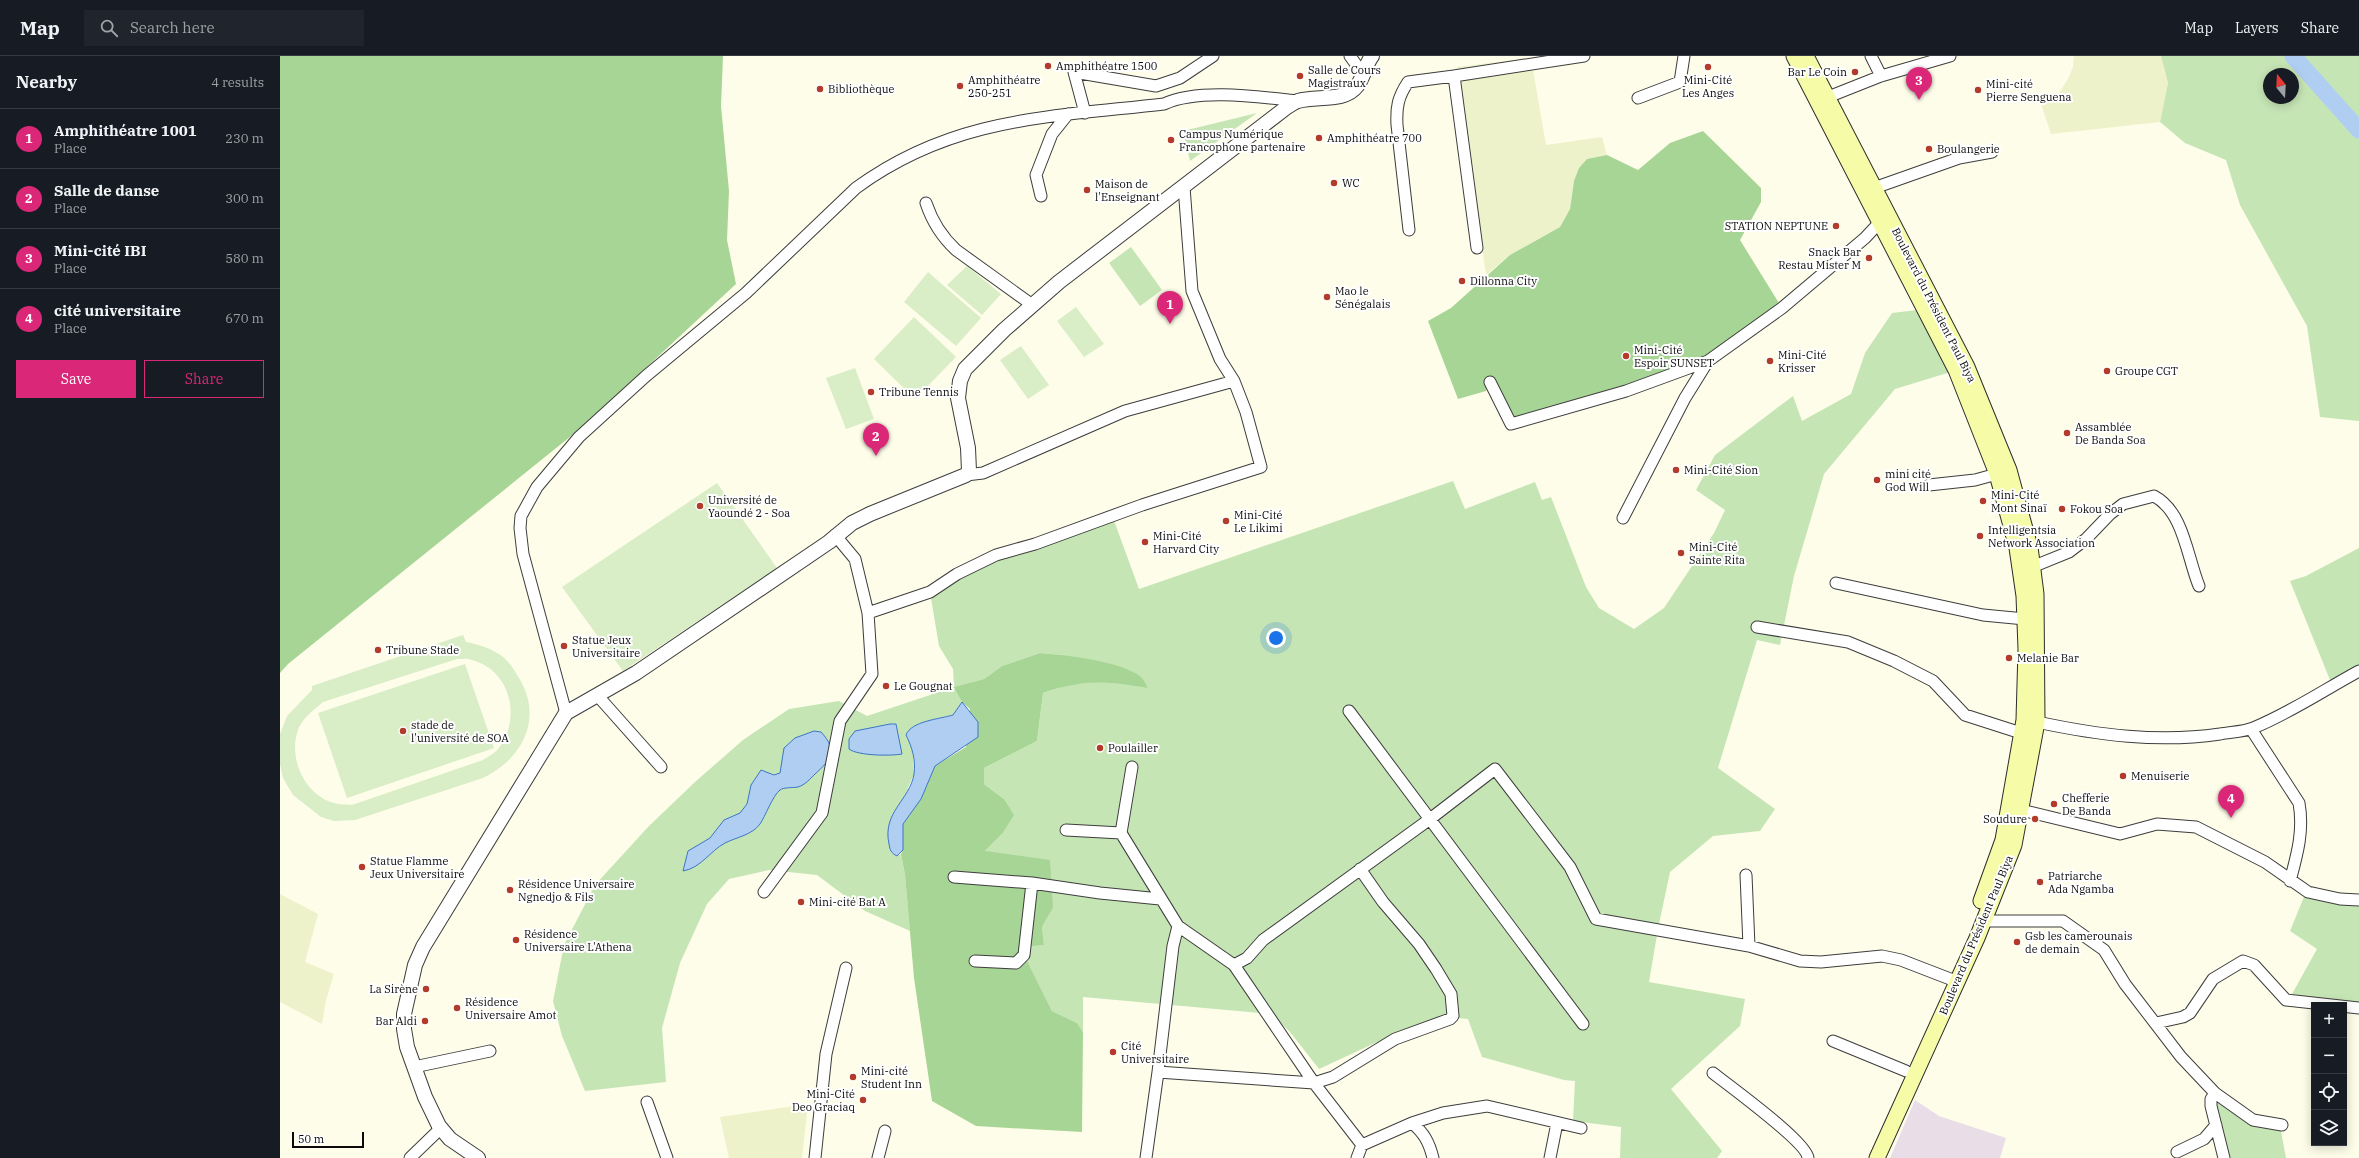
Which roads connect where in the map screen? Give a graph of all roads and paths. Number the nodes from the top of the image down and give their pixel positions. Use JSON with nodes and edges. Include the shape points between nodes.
{"nodes":[{"id":1,"x":1213,"y":56,"type":"edge"},
{"id":2,"x":1350,"y":56,"type":"edge"},
{"id":3,"x":1372,"y":56,"type":"edge"},
{"id":4,"x":1584,"y":56,"type":"edge"},
{"id":5,"x":1684,"y":56,"type":"edge"},
{"id":6,"x":1794,"y":56,"type":"edge"},
{"id":7,"x":1806,"y":56,"type":"edge"},
{"id":8,"x":1871,"y":56,"type":"edge"},
{"id":9,"x":1950,"y":56,"type":"edge"},
{"id":10,"x":1363,"y":74,"type":"junction"},
{"id":11,"x":1454,"y":76,"type":"junction"},
{"id":12,"x":1881,"y":76,"type":"junction"},
{"id":13,"x":1828,"y":97,"type":"junction"},
{"id":14,"x":1638,"y":98,"type":"dead end"},
{"id":15,"x":1298,"y":101,"type":"junction"},
{"id":16,"x":1085,"y":113,"type":"junction"},
{"id":17,"x":1068,"y":114,"type":"junction"},
{"id":18,"x":1992,"y":152,"type":"dead end"},
{"id":19,"x":1184,"y":187,"type":"junction"},
{"id":20,"x":1874,"y":188,"type":"junction"},
{"id":21,"x":1041,"y":196,"type":"dead end"},
{"id":22,"x":926,"y":203,"type":"dead end"},
{"id":23,"x":1879,"y":223,"type":"junction"},
{"id":24,"x":1409,"y":230,"type":"dead end"},
{"id":25,"x":1477,"y":248,"type":"dead end"},
{"id":26,"x":1031,"y":304,"type":"junction"},
{"id":27,"x":1708,"y":361,"type":"junction"},
{"id":28,"x":1234,"y":381,"type":"junction"},
{"id":29,"x":1490,"y":382,"type":"dead end"},
{"id":30,"x":1997,"y":474,"type":"junction"},
{"id":31,"x":966,"y":475,"type":"junction"},
{"id":32,"x":1929,"y":484,"type":"dead end"},
{"id":33,"x":1623,"y":518,"type":"dead end"},
{"id":34,"x":835,"y":535,"type":"junction"},
{"id":35,"x":2026,"y":569,"type":"junction"},
{"id":36,"x":1836,"y":583,"type":"dead end"},
{"id":37,"x":2199,"y":586,"type":"dead end"},
{"id":38,"x":868,"y":613,"type":"junction"},
{"id":39,"x":2025,"y":619,"type":"junction"},
{"id":40,"x":1757,"y":627,"type":"dead end"},
{"id":41,"x":2359,"y":671,"type":"edge"},
{"id":42,"x":597,"y":695,"type":"junction"},
{"id":43,"x":1349,"y":711,"type":"dead end"},
{"id":44,"x":566,"y":713,"type":"junction"},
{"id":45,"x":2037,"y":722,"type":"junction"},
{"id":46,"x":2251,"y":729,"type":"junction"},
{"id":47,"x":2021,"y":733,"type":"junction"},
{"id":48,"x":661,"y":767,"type":"dead end"},
{"id":49,"x":1132,"y":767,"type":"dead end"},
{"id":50,"x":2020,"y":810,"type":"junction"},
{"id":51,"x":1430,"y":819,"type":"junction"},
{"id":52,"x":1066,"y":830,"type":"dead end"},
{"id":53,"x":1121,"y":833,"type":"junction"},
{"id":54,"x":1360,"y":870,"type":"junction"},
{"id":55,"x":1746,"y":875,"type":"dead end"},
{"id":56,"x":954,"y":877,"type":"dead end"},
{"id":57,"x":2290,"y":881,"type":"junction"},
{"id":58,"x":1032,"y":883,"type":"junction"},
{"id":59,"x":764,"y":892,"type":"dead end"},
{"id":60,"x":1160,"y":899,"type":"junction"},
{"id":61,"x":2359,"y":900,"type":"edge"},
{"id":62,"x":1984,"y":921,"type":"junction"},
{"id":63,"x":1178,"y":926,"type":"junction"},
{"id":64,"x":1749,"y":946,"type":"junction"},
{"id":65,"x":975,"y":961,"type":"dead end"},
{"id":66,"x":1234,"y":965,"type":"junction"},
{"id":67,"x":846,"y":968,"type":"dead end"},
{"id":68,"x":1953,"y":980,"type":"junction"},
{"id":69,"x":2359,"y":1008,"type":"edge"},
{"id":70,"x":2156,"y":1023,"type":"junction"},
{"id":71,"x":1583,"y":1024,"type":"dead end"},
{"id":72,"x":1833,"y":1042,"type":"dead end"},
{"id":73,"x":490,"y":1051,"type":"dead end"},
{"id":74,"x":414,"y":1067,"type":"junction"},
{"id":75,"x":1906,"y":1071,"type":"junction"},
{"id":76,"x":1158,"y":1072,"type":"junction"},
{"id":77,"x":1713,"y":1073,"type":"dead end"},
{"id":78,"x":1314,"y":1083,"type":"junction"},
{"id":79,"x":2215,"y":1093,"type":"junction"},
{"id":80,"x":647,"y":1102,"type":"dead end"},
{"id":81,"x":1412,"y":1123,"type":"junction"},
{"id":82,"x":1557,"y":1123,"type":"junction"},
{"id":83,"x":2216,"y":1125,"type":"junction"},
{"id":84,"x":2282,"y":1125,"type":"dead end"},
{"id":85,"x":441,"y":1128,"type":"junction"},
{"id":86,"x":1580,"y":1128,"type":"dead end"},
{"id":87,"x":885,"y":1131,"type":"dead end"},
{"id":88,"x":1362,"y":1145,"type":"junction"},
{"id":89,"x":2177,"y":1152,"type":"dead end"},
{"id":90,"x":410,"y":1158,"type":"edge"},
{"id":91,"x":476,"y":1158,"type":"edge"},
{"id":92,"x":667,"y":1158,"type":"edge"},
{"id":93,"x":815,"y":1158,"type":"edge"},
{"id":94,"x":878,"y":1158,"type":"edge"},
{"id":95,"x":1146,"y":1158,"type":"edge"},
{"id":96,"x":1357,"y":1158,"type":"edge"},
{"id":97,"x":1433,"y":1158,"type":"edge"},
{"id":98,"x":1550,"y":1158,"type":"edge"},
{"id":99,"x":1808,"y":1158,"type":"edge"},
{"id":100,"x":1866,"y":1158,"type":"edge"},
{"id":101,"x":1877,"y":1158,"type":"edge"},
{"id":102,"x":2224,"y":1158,"type":"edge"}],
"edges":[{"from":1,"to":16,"type":"street","via":[[1180,78],[1156,86],[1074,72]]},
{"from":2,"to":10,"type":"street"},
{"from":3,"to":10,"type":"street"},
{"from":4,"to":11,"type":"street"},
{"from":5,"to":14,"type":"street","via":[[1680,82]]},
{"from":6,"to":23,"type":"main road","name":"Boulevard du Président Paul Biya"},
{"from":7,"to":13,"type":"main road","name":"Boulevard du Président Paul Biya"},
{"from":8,"to":12,"type":"street"},
{"from":9,"to":12,"type":"street"},
{"from":10,"to":15,"type":"street","via":[[1358,86],[1351,92]]},
{"from":11,"to":24,"type":"street","via":[[1408,82],[1400,94],[1396,108],[1397,125]]},
{"from":11,"to":25,"type":"street"},
{"from":12,"to":13,"type":"street"},
{"from":13,"to":20,"type":"main road","name":"Boulevard du Président Paul Biya"},
{"from":15,"to":16,"type":"street","via":[[1245,96],[1178,98],[1164,104]]},
{"from":15,"to":19,"type":"street","via":[[1264,124]]},
{"from":16,"to":17,"type":"street"},
{"from":17,"to":21,"type":"street","via":[[1052,134],[1036,175]]},
{"from":17,"to":44,"type":"street","via":[[1010,122],[954,136],[910,154],[876,173],[831,210],[746,293],[605,413],[560,459],[537,487],[521,516],[520,528],[531,586]]},
{"from":18,"to":20,"type":"street","via":[[1958,158]]},
{"from":19,"to":26,"type":"street"},
{"from":19,"to":28,"type":"street","via":[[1192,291],[1220,359]]},
{"from":20,"to":35,"type":"main road","name":"Boulevard du Président Paul Biya","via":[[1967,367],[2009,470],[2030,547]]},
{"from":22,"to":26,"type":"street","via":[[930,215],[956,250]]},
{"from":23,"to":27,"type":"street","via":[[1865,238],[1782,308]]},
{"from":23,"to":30,"type":"main road","name":"Boulevard du Président Paul Biya","via":[[1956,370]]},
{"from":26,"to":31,"type":"street","via":[[978,354],[965,369],[960,380],[958,398],[968,448],[969,472]]},
{"from":27,"to":29,"type":"street","via":[[1626,391],[1511,424]]},
{"from":27,"to":33,"type":"street","via":[[1685,398]]},
{"from":28,"to":31,"type":"street","via":[[1125,411],[983,473]]},
{"from":28,"to":38,"type":"street","via":[[1246,412],[1261,467],[996,555],[957,574],[930,592]]},
{"from":30,"to":32,"type":"street","via":[[1975,480]]},
{"from":30,"to":35,"type":"main road","name":"Boulevard du Président Paul Biya","via":[[2017,548]]},
{"from":31,"to":34,"type":"street","via":[[870,514]]},
{"from":34,"to":38,"type":"street","via":[[855,559]]},
{"from":34,"to":42,"type":"street","via":[[829,542],[677,646]]},
{"from":35,"to":37,"type":"street","via":[[2069,552],[2123,504],[2154,496],[2163,501],[2174,516]]},
{"from":35,"to":39,"type":"main road","name":"Boulevard du Président Paul Biya"},
{"from":35,"to":45,"type":"main road","name":"Boulevard du Président Paul Biya","via":[[2036,594]]},
{"from":36,"to":39,"type":"street","via":[[1984,615]]},
{"from":38,"to":59,"type":"street","via":[[872,674],[840,721],[822,813]]},
{"from":39,"to":47,"type":"main road","name":"Boulevard du Président Paul Biya","via":[[2026,649]]},
{"from":40,"to":47,"type":"street","via":[[1848,642],[1933,681],[1965,715]]},
{"from":41,"to":46,"type":"street","via":[[2287,713]]},
{"from":42,"to":44,"type":"street"},
{"from":42,"to":48,"type":"street"},
{"from":43,"to":51,"type":"street"},
{"from":44,"to":74,"type":"street","via":[[449,901],[419,955],[404,1014],[407,1047]]},
{"from":45,"to":46,"type":"street","via":[[2142,738],[2182,738]]},
{"from":45,"to":50,"type":"main road","name":"Boulevard du Président Paul Biya"},
{"from":46,"to":57,"type":"street","via":[[2299,803],[2300,842]]},
{"from":47,"to":68,"type":"main road","name":"Boulevard du Président Paul Biya","via":[[2003,840]]},
{"from":49,"to":53,"type":"street"},
{"from":50,"to":57,"type":"street","via":[[2120,834],[2157,824],[2196,826],[2257,857]]},
{"from":50,"to":62,"type":"main road","name":"Boulevard du Président Paul Biya","via":[[2014,845]]},
{"from":51,"to":54,"type":"street"},
{"from":51,"to":64,"type":"street","via":[[1495,769],[1570,867],[1596,919]]},
{"from":51,"to":71,"type":"street"},
{"from":52,"to":53,"type":"street"},
{"from":53,"to":60,"type":"street"},
{"from":54,"to":66,"type":"street","via":[[1263,940],[1247,958]]},
{"from":54,"to":78,"type":"street","via":[[1436,969],[1451,994],[1453,1016],[1395,1039],[1333,1077]]},
{"from":55,"to":64,"type":"street"},
{"from":56,"to":58,"type":"street"},
{"from":57,"to":61,"type":"street","via":[[2311,894]]},
{"from":58,"to":60,"type":"street"},
{"from":58,"to":65,"type":"street","via":[[1024,955],[1016,963]]},
{"from":60,"to":63,"type":"street"},
{"from":62,"to":68,"type":"main road","name":"Boulevard du Président Paul Biya"},
{"from":62,"to":70,"type":"street","via":[[2063,921],[2104,950],[2125,984]]},
{"from":63,"to":66,"type":"street"},
{"from":63,"to":76,"type":"street","via":[[1173,946]]},
{"from":64,"to":68,"type":"street","via":[[1786,959],[1810,962],[1882,956],[1901,960]]},
{"from":66,"to":78,"type":"street"},
{"from":67,"to":93,"type":"street","via":[[826,1054]]},
{"from":68,"to":75,"type":"main road","name":"Boulevard du Président Paul Biya"},
{"from":68,"to":101,"type":"main road","name":"Boulevard du Président Paul Biya"},
{"from":69,"to":70,"type":"street","via":[[2286,1000],[2254,965],[2243,961],[2213,979],[2190,1013]]},
{"from":70,"to":79,"type":"street","via":[[2181,1057]]},
{"from":72,"to":75,"type":"street"},
{"from":73,"to":74,"type":"street"},
{"from":74,"to":85,"type":"street","via":[[427,1102]]},
{"from":75,"to":100,"type":"main road","name":"Boulevard du Président Paul Biya"},
{"from":76,"to":78,"type":"street"},
{"from":76,"to":95,"type":"street"},
{"from":77,"to":99,"type":"street","via":[[1804,1148]]},
{"from":78,"to":88,"type":"street"},
{"from":79,"to":83,"type":"street","via":[[2211,1099]]},
{"from":79,"to":84,"type":"street","via":[[2253,1120]]},
{"from":80,"to":92,"type":"street"},
{"from":81,"to":82,"type":"street","via":[[1444,1113],[1487,1106]]},
{"from":81,"to":88,"type":"street"},
{"from":81,"to":97,"type":"street","via":[[1423,1132],[1430,1144]]},
{"from":82,"to":86,"type":"street"},
{"from":82,"to":98,"type":"street"},
{"from":83,"to":89,"type":"street","via":[[2204,1138]]},
{"from":83,"to":102,"type":"street"},
{"from":85,"to":90,"type":"street"},
{"from":85,"to":91,"type":"street","via":[[450,1139]]},
{"from":87,"to":94,"type":"street"},
{"from":88,"to":96,"type":"street"}]}
